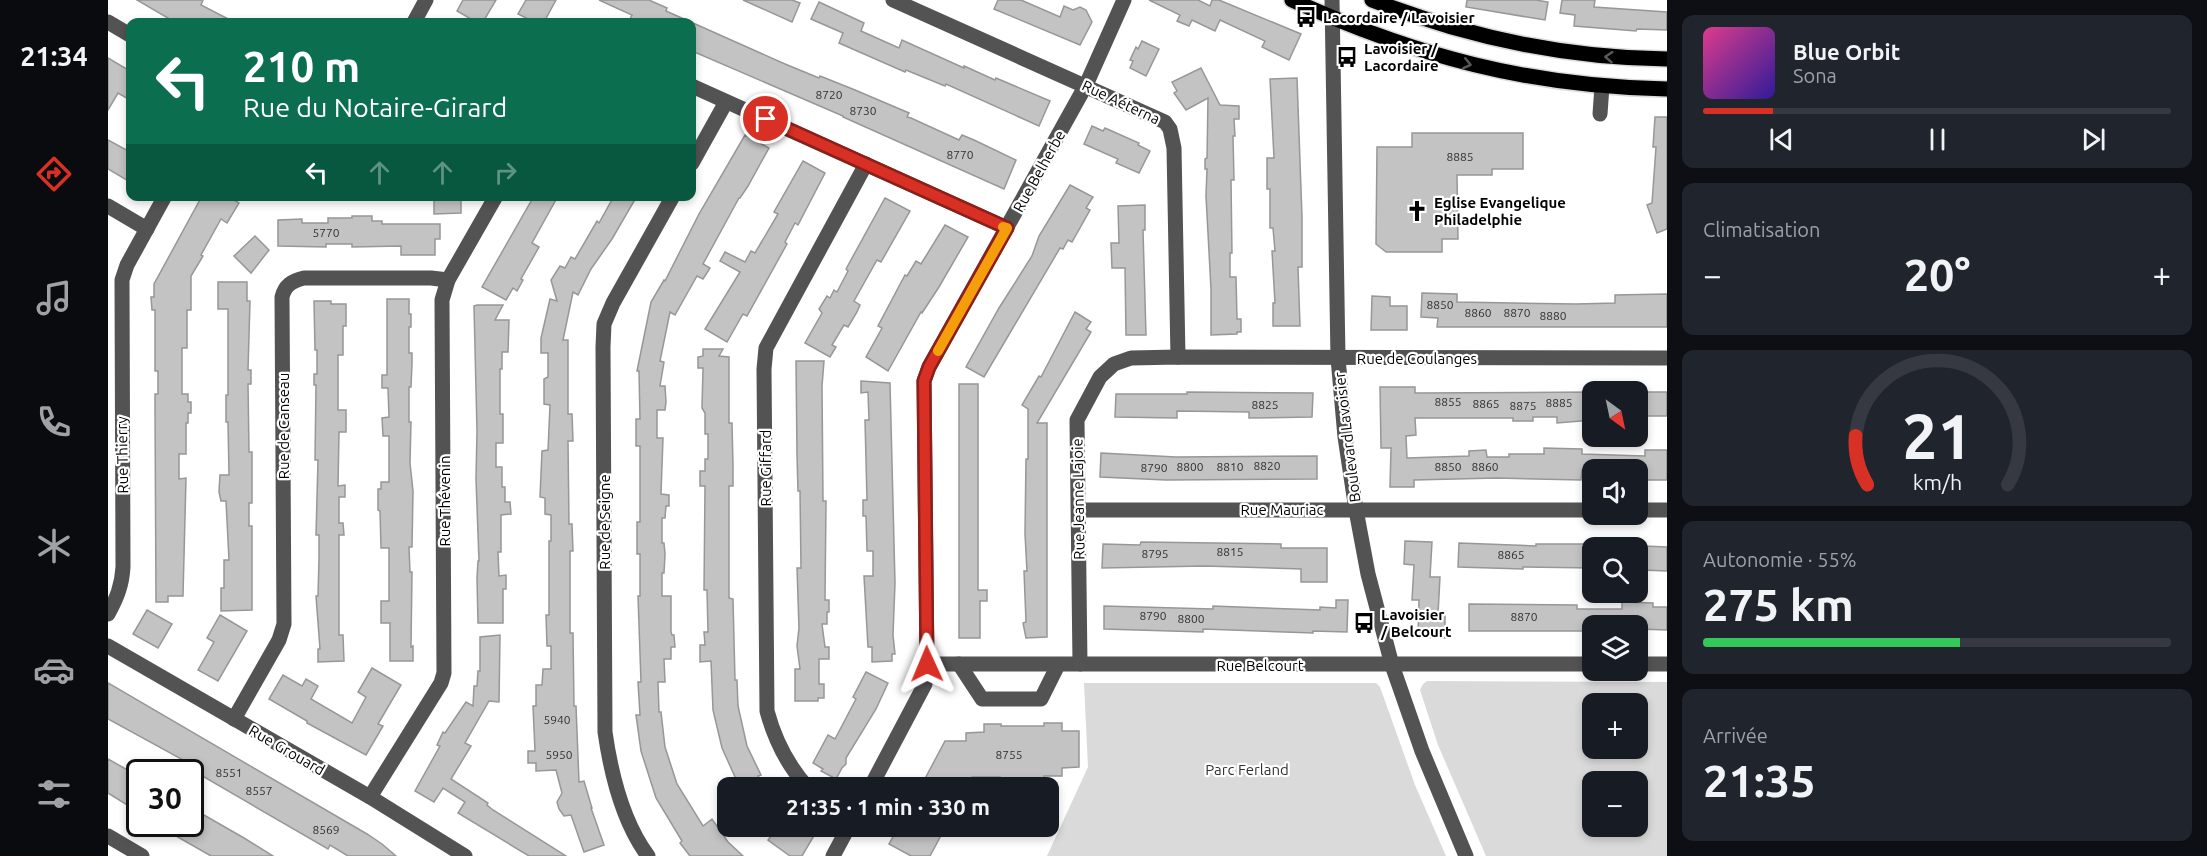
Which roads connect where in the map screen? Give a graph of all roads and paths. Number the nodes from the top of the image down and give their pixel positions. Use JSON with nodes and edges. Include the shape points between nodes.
{"nodes":[{"id":1,"x":426,"y":0,"type":"edge"},
{"id":2,"x":892,"y":0,"type":"edge"},
{"id":3,"x":1124,"y":0,"type":"edge"},
{"id":4,"x":1292,"y":0,"type":"edge"},
{"id":5,"x":1332,"y":0,"type":"edge"},
{"id":6,"x":1372,"y":0,"type":"edge"},
{"id":7,"x":416,"y":18,"type":"edge"},
{"id":8,"x":1332,"y":18,"type":"junction"},
{"id":9,"x":108,"y":22,"type":"edge"},
{"id":10,"x":126,"y":32,"type":"edge"},
{"id":11,"x":1667,"y":59,"type":"edge"},
{"id":12,"x":1086,"y":85,"type":"junction"},
{"id":13,"x":1602,"y":86,"type":"junction"},
{"id":14,"x":696,"y":88,"type":"edge"},
{"id":15,"x":1667,"y":89,"type":"edge"},
{"id":16,"x":726,"y":102,"type":"junction"},
{"id":17,"x":1600,"y":114,"type":"dead end"},
{"id":18,"x":696,"y":156,"type":"edge"},
{"id":19,"x":866,"y":164,"type":"junction"},
{"id":20,"x":162,"y":201,"type":"edge"},
{"id":21,"x":493,"y":201,"type":"edge"},
{"id":22,"x":670,"y":201,"type":"edge"},
{"id":23,"x":108,"y":206,"type":"edge"},
{"id":24,"x":1007,"y":228,"type":"junction"},
{"id":25,"x":147,"y":229,"type":"junction"},
{"id":26,"x":448,"y":280,"type":"junction"},
{"id":27,"x":1178,"y":357,"type":"junction"},
{"id":28,"x":1131,"y":358,"type":"joint"},
{"id":29,"x":1338,"y":358,"type":"junction"},
{"id":30,"x":1667,"y":358,"type":"edge"},
{"id":31,"x":1079,"y":510,"type":"junction"},
{"id":32,"x":1356,"y":510,"type":"junction"},
{"id":33,"x":1582,"y":510,"type":"edge"},
{"id":34,"x":1648,"y":510,"type":"edge"},
{"id":35,"x":1667,"y":510,"type":"edge"},
{"id":36,"x":108,"y":614,"type":"edge"},
{"id":37,"x":108,"y":646,"type":"edge"},
{"id":38,"x":927,"y":664,"type":"junction"},
{"id":39,"x":959,"y":664,"type":"junction"},
{"id":40,"x":1058,"y":664,"type":"junction"},
{"id":41,"x":1080,"y":664,"type":"junction"},
{"id":42,"x":1582,"y":664,"type":"edge"},
{"id":43,"x":1648,"y":664,"type":"edge"},
{"id":44,"x":1667,"y":664,"type":"edge"},
{"id":45,"x":1392,"y":665,"type":"junction"},
{"id":46,"x":234,"y":719,"type":"junction"},
{"id":47,"x":798,"y":777,"type":"edge"},
{"id":48,"x":876,"y":777,"type":"edge"},
{"id":49,"x":370,"y":797,"type":"junction"},
{"id":50,"x":108,"y":836,"type":"edge"},
{"id":51,"x":843,"y":837,"type":"edge"},
{"id":52,"x":643,"y":854,"type":"edge"},
{"id":53,"x":142,"y":856,"type":"edge"},
{"id":54,"x":465,"y":856,"type":"edge"},
{"id":55,"x":833,"y":856,"type":"edge"},
{"id":56,"x":1466,"y":856,"type":"edge"}],
"edges":[{"from":1,"to":7,"type":"street"},
{"from":2,"to":12,"type":"street","name":"Rue Aéterna"},
{"from":3,"to":12,"type":"street","name":"Rue Belherbe"},
{"from":4,"to":8,"type":"main road"},
{"from":5,"to":8,"type":"street","name":"Boulevard Lavoisier"},
{"from":11,"to":6,"type":"main road","one_way":true,"via":[[1568,53],[1509,43],[1451,28]]},
{"from":8,"to":13,"type":"main road","one_way":true,"via":[[1445,58],[1506,72]]},
{"from":8,"to":29,"type":"street","name":"Boulevard Lavoisier"},
{"from":9,"to":10,"type":"street"},
{"from":12,"to":24,"type":"street","name":"Rue Belherbe"},
{"from":12,"to":27,"type":"street","name":"Rue Aéterna","via":[[1157,117],[1170,129],[1174,148]]},
{"from":13,"to":15,"type":"main road"},
{"from":13,"to":17,"type":"street"},
{"from":14,"to":16,"type":"street"},
{"from":16,"to":18,"type":"street"},
{"from":16,"to":19,"type":"street"},
{"from":19,"to":24,"type":"street"},
{"from":19,"to":47,"type":"street","name":"Rue Giffard","via":[[766,348],[767,711],[782,751]]},
{"from":20,"to":25,"type":"street","name":"Rue Thierry"},
{"from":21,"to":26,"type":"street","name":"Rue Thévenin"},
{"from":22,"to":52,"type":"street","name":"Rue de Seigne","via":[[604,324],[603,347],[605,732],[617,792]]},
{"from":23,"to":25,"type":"street"},
{"from":24,"to":38,"type":"street","name":"Rue Belherbe","via":[[924,381]]},
{"from":25,"to":36,"type":"street","name":"Rue Thierry","via":[[122,280],[123,567],[122,583]]},
{"from":26,"to":46,"type":"street","name":"Rue de Canseau","via":[[304,278],[284,290],[284,624],[279,640]]},
{"from":26,"to":49,"type":"street","name":"Rue Thévenin","via":[[442,300],[444,673]]},
{"from":27,"to":28,"type":"street","name":"Rue de Coulanges"},
{"from":27,"to":29,"type":"street","name":"Rue de Coulanges"},
{"from":28,"to":31,"type":"street","name":"Rue Jeanne Lajoie","via":[[1106,369],[1077,420]]},
{"from":29,"to":30,"type":"street","name":"Rue de Coulanges"},
{"from":29,"to":32,"type":"street","name":"Boulevard Lavoisier"},
{"from":31,"to":32,"type":"street","name":"Rue Mauriac"},
{"from":31,"to":41,"type":"street","name":"Rue Jeanne Lajoie"},
{"from":32,"to":33,"type":"street","name":"Rue Mauriac"},
{"from":32,"to":45,"type":"street","name":"Boulevard Lavoisier"},
{"from":34,"to":35,"type":"street"},
{"from":37,"to":46,"type":"street","name":"Rue Grouard"},
{"from":38,"to":39,"type":"street","name":"Rue Belcourt"},
{"from":38,"to":48,"type":"street","name":"Rue Belherbe","via":[[925,684]]},
{"from":39,"to":40,"type":"street","name":"Rue Belcourt"},
{"from":39,"to":40,"type":"street","via":[[982,699],[1041,699]]},
{"from":40,"to":41,"type":"street","name":"Rue Belcourt"},
{"from":41,"to":45,"type":"street","name":"Rue Belcourt"},
{"from":42,"to":45,"type":"street","name":"Rue Belcourt"},
{"from":43,"to":44,"type":"street"},
{"from":45,"to":56,"type":"street","name":"Boulevard Lavoisier","via":[[1422,751]]},
{"from":46,"to":49,"type":"street","name":"Rue Grouard"},
{"from":49,"to":54,"type":"street","name":"Rue Grouard"},
{"from":50,"to":53,"type":"street"},
{"from":51,"to":55,"type":"street"}]}
